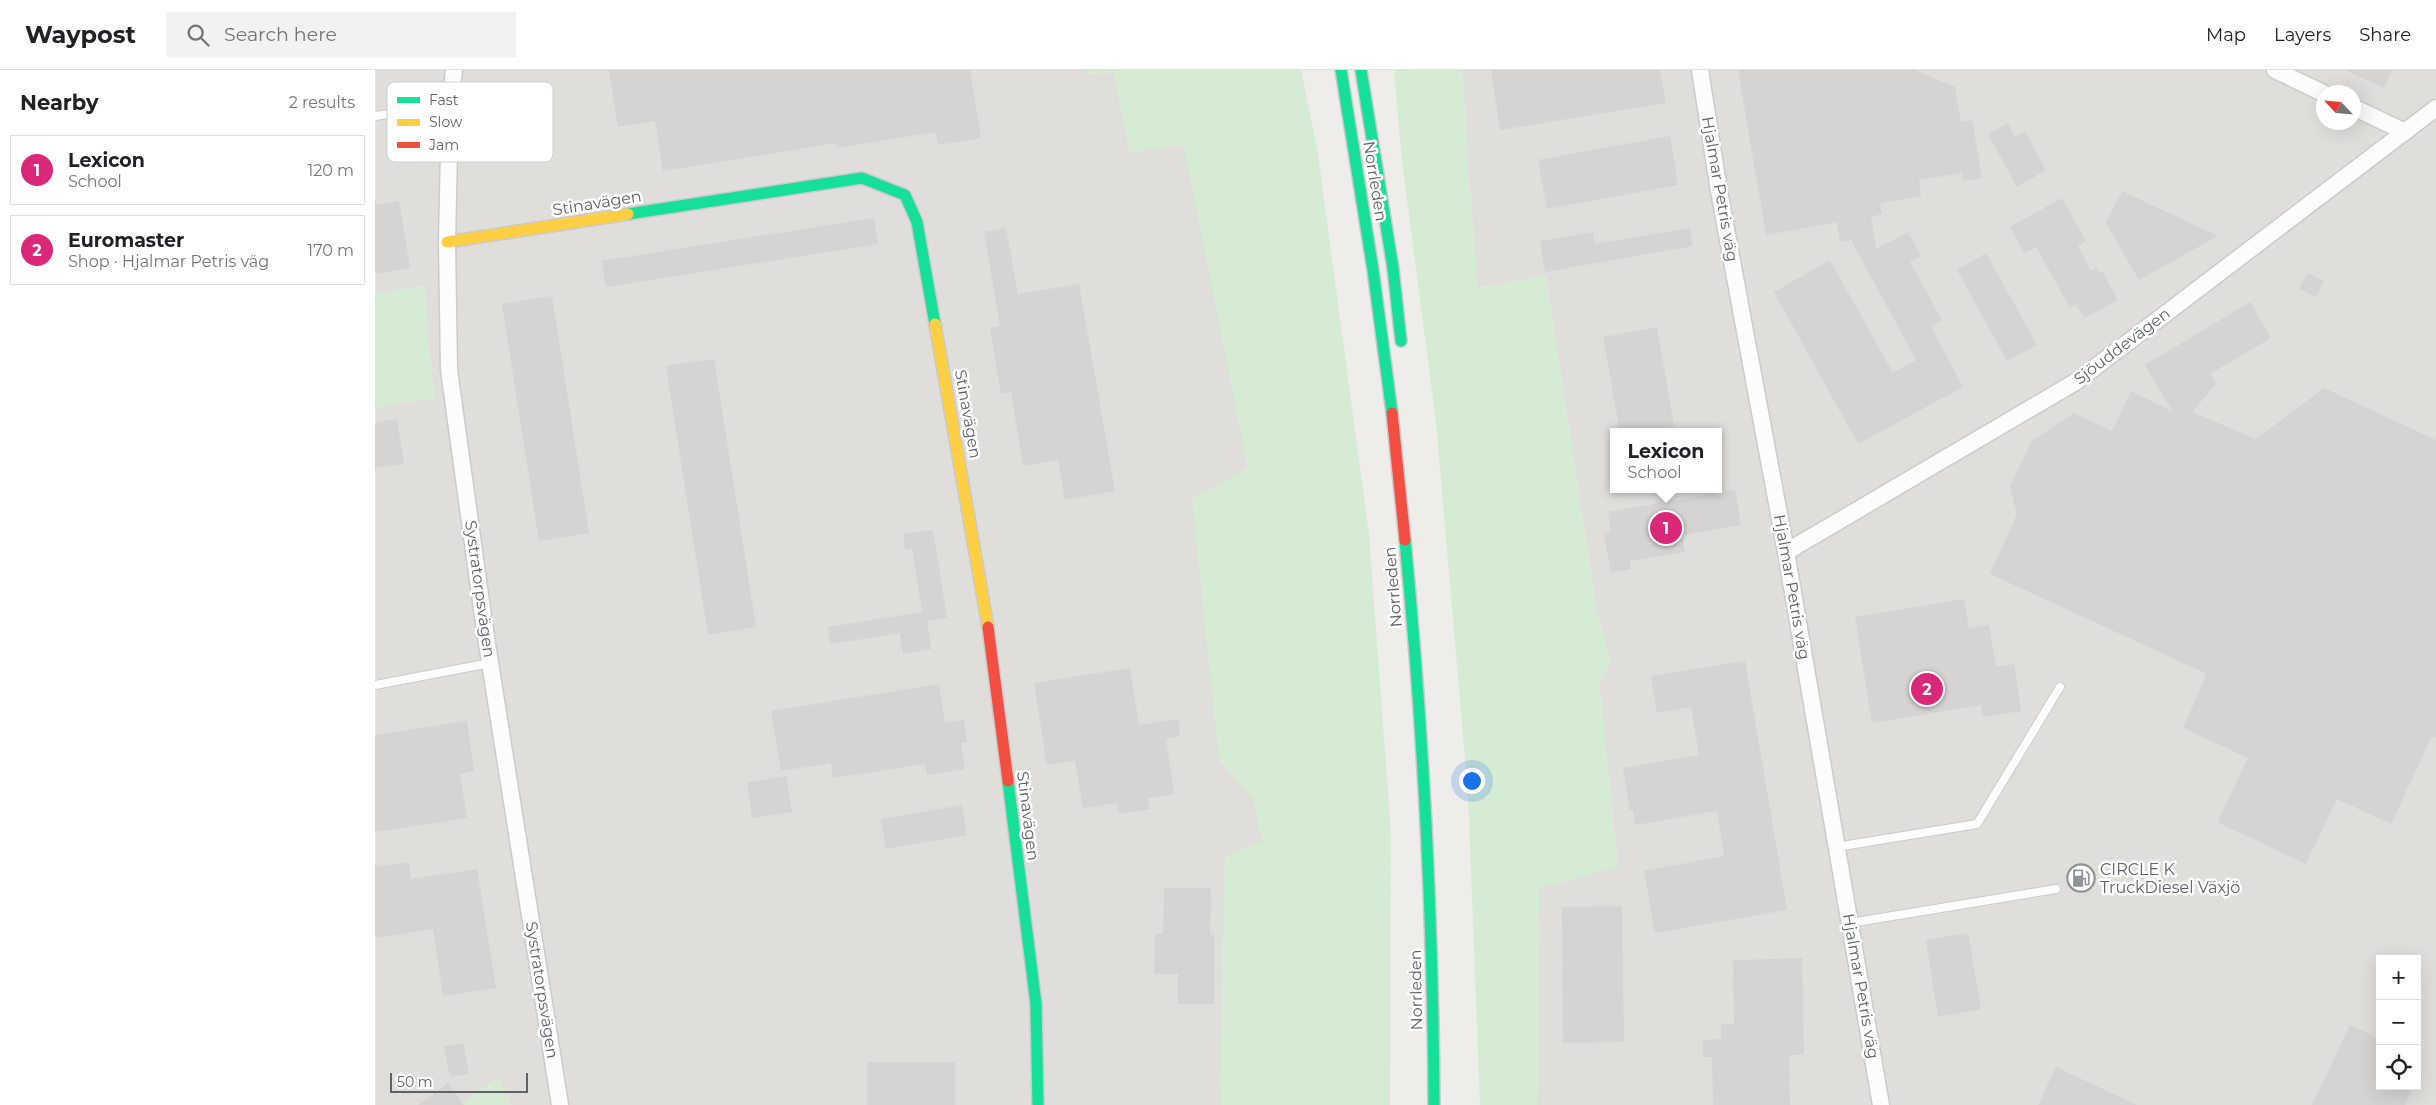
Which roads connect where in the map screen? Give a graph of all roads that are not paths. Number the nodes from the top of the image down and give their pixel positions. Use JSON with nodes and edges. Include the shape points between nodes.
{"nodes":[{"id":1,"x":1341,"y":70,"type":"edge"},
{"id":2,"x":1361,"y":70,"type":"edge"},
{"id":3,"x":1700,"y":70,"type":"edge"},
{"id":4,"x":2275,"y":70,"type":"edge"},
{"id":5,"x":2316,"y":90,"type":"edge"},
{"id":6,"x":2361,"y":111,"type":"edge"},
{"id":7,"x":2433,"y":113,"type":"edge"},
{"id":8,"x":2405,"y":132,"type":"junction"},
{"id":9,"x":449,"y":162,"type":"edge"},
{"id":10,"x":447,"y":242,"type":"junction"},
{"id":11,"x":1403,"y":354,"type":"dead end"},
{"id":12,"x":1787,"y":552,"type":"junction"},
{"id":13,"x":490,"y":663,"type":"junction"},
{"id":14,"x":375,"y":685,"type":"edge"},
{"id":15,"x":2060,"y":687,"type":"dead end"},
{"id":16,"x":1837,"y":847,"type":"junction"},
{"id":17,"x":2056,"y":889,"type":"dead end"},
{"id":18,"x":1850,"y":923,"type":"junction"},
{"id":19,"x":561,"y":1105,"type":"edge"},
{"id":20,"x":1038,"y":1105,"type":"edge"},
{"id":21,"x":1434,"y":1105,"type":"edge"},
{"id":22,"x":1881,"y":1105,"type":"edge"}],
"edges":[{"from":1,"to":21,"type":"main road","name":"Norrleden","via":[[1387,371],[1407,551],[1420,717],[1431,944]]},
{"from":2,"to":11,"type":"main road","name":"Norrleden","via":[[1393,268]]},
{"from":3,"to":12,"type":"street","name":"Hjalmar Petris väg","via":[[1719,191]]},
{"from":4,"to":5,"type":"street"},
{"from":6,"to":8,"type":"street"},
{"from":7,"to":8,"type":"street","name":"Sjöuddevägen"},
{"from":8,"to":12,"type":"street","name":"Sjöuddevägen","via":[[2077,382]]},
{"from":9,"to":10,"type":"street","name":"Systratorpsvägen"},
{"from":10,"to":13,"type":"street","name":"Systratorpsvägen","via":[[449,370]]},
{"from":10,"to":20,"type":"main road","name":"Stinavägen","via":[[863,178],[905,194],[917,222],[985,601],[1036,1004]]},
{"from":12,"to":16,"type":"street","name":"Hjalmar Petris väg"},
{"from":13,"to":14,"type":"lane"},
{"from":13,"to":19,"type":"street","name":"Systratorpsvägen"},
{"from":15,"to":16,"type":"lane","via":[[1977,824]]},
{"from":16,"to":18,"type":"street","name":"Hjalmar Petris väg"},
{"from":17,"to":18,"type":"lane"},
{"from":18,"to":22,"type":"street","name":"Hjalmar Petris väg"}]}
